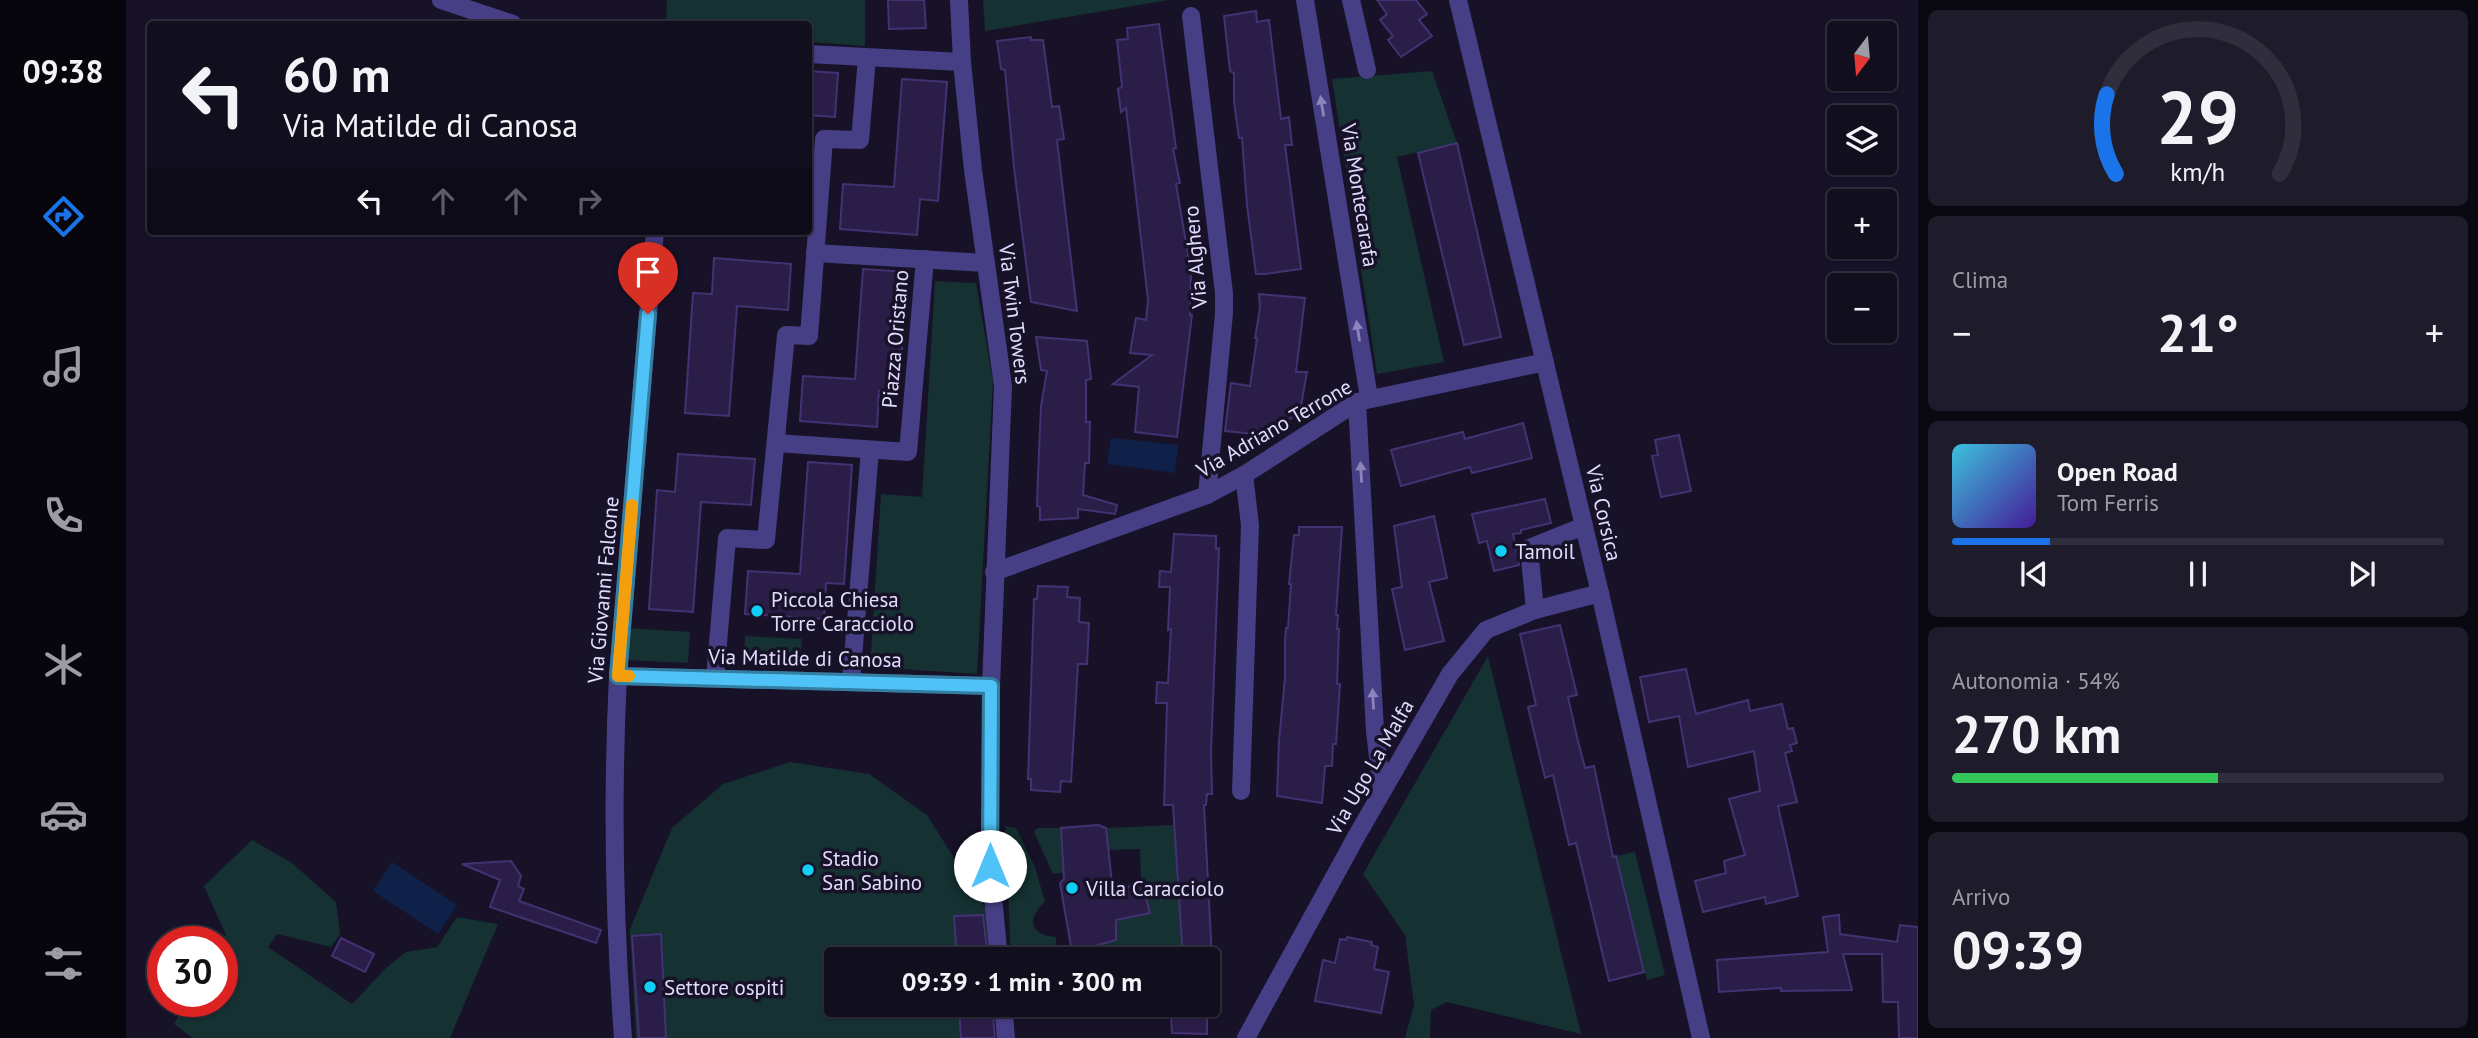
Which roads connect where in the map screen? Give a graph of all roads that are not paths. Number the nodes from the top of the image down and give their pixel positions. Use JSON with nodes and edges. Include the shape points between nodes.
{"nodes":[{"id":1,"x":441,"y":0,"type":"edge"},
{"id":2,"x":958,"y":0,"type":"edge"},
{"id":3,"x":1305,"y":0,"type":"edge"},
{"id":4,"x":1351,"y":0,"type":"edge"},
{"id":5,"x":1458,"y":0,"type":"edge"},
{"id":6,"x":1191,"y":16,"type":"dead end"},
{"id":7,"x":504,"y":21,"type":"edge"},
{"id":8,"x":812,"y":54,"type":"edge"},
{"id":9,"x":867,"y":58,"type":"junction"},
{"id":10,"x":962,"y":62,"type":"junction"},
{"id":11,"x":1367,"y":70,"type":"dead end"},
{"id":12,"x":655,"y":235,"type":"edge"},
{"id":13,"x":815,"y":253,"type":"junction"},
{"id":14,"x":925,"y":259,"type":"junction"},
{"id":15,"x":986,"y":263,"type":"junction"},
{"id":16,"x":1545,"y":362,"type":"junction"},
{"id":17,"x":1363,"y":400,"type":"junction"},
{"id":18,"x":776,"y":443,"type":"junction"},
{"id":19,"x":870,"y":450,"type":"junction"},
{"id":20,"x":1244,"y":475,"type":"junction"},
{"id":21,"x":1207,"y":495,"type":"junction"},
{"id":22,"x":1584,"y":526,"type":"junction"},
{"id":23,"x":994,"y":572,"type":"junction"},
{"id":24,"x":1600,"y":593,"type":"junction"},
{"id":25,"x":1535,"y":610,"type":"junction"},
{"id":26,"x":618,"y":676,"type":"junction"},
{"id":27,"x":715,"y":678,"type":"junction"},
{"id":28,"x":851,"y":682,"type":"junction"},
{"id":29,"x":991,"y":686,"type":"junction"},
{"id":30,"x":1241,"y":791,"type":"dead end"},
{"id":31,"x":1382,"y":791,"type":"junction"},
{"id":32,"x":998,"y":947,"type":"edge"},
{"id":33,"x":1004,"y":1017,"type":"edge"},
{"id":34,"x":623,"y":1038,"type":"edge"},
{"id":35,"x":1006,"y":1038,"type":"edge"},
{"id":36,"x":1246,"y":1038,"type":"edge"},
{"id":37,"x":1701,"y":1038,"type":"edge"}],
"edges":[{"from":1,"to":7,"type":"street"},
{"from":2,"to":10,"type":"street","name":"Via Twin Towers"},
{"from":17,"to":3,"type":"street","name":"Via Montecarafa","one_way":true},
{"from":4,"to":11,"type":"street"},
{"from":5,"to":16,"type":"street","name":"Via Corsica"},
{"from":6,"to":21,"type":"street","name":"Via Alghero","via":[[1224,293]]},
{"from":8,"to":9,"type":"street"},
{"from":9,"to":10,"type":"street"},
{"from":9,"to":13,"type":"street","via":[[860,140],[824,139]]},
{"from":10,"to":15,"type":"street","name":"Via Twin Towers"},
{"from":12,"to":26,"type":"street","name":"Via Giovanni Falcone"},
{"from":13,"to":14,"type":"street","name":"Piazza Oristano"},
{"from":13,"to":18,"type":"street","via":[[809,336],[786,335]]},
{"from":14,"to":15,"type":"street"},
{"from":14,"to":19,"type":"street","name":"Piazza Oristano","via":[[908,452]]},
{"from":15,"to":23,"type":"street","name":"Via Twin Towers","via":[[1003,386]]},
{"from":16,"to":17,"type":"street","name":"Via Adriano Terrone"},
{"from":16,"to":22,"type":"street","name":"Via Corsica"},
{"from":17,"to":20,"type":"street","name":"Via Adriano Terrone"},
{"from":31,"to":17,"type":"street","name":"Via Montecarafa","one_way":true,"via":[[1374,722]]},
{"from":18,"to":19,"type":"street","name":"Piazza Oristano"},
{"from":18,"to":27,"type":"street","via":[[766,540],[727,538]]},
{"from":19,"to":28,"type":"street"},
{"from":20,"to":21,"type":"street","name":"Via Adriano Terrone"},
{"from":20,"to":30,"type":"street","via":[[1250,525]]},
{"from":21,"to":23,"type":"street","name":"Via Adriano Terrone"},
{"from":22,"to":24,"type":"street","name":"Via Corsica"},
{"from":22,"to":25,"type":"street","via":[[1529,548]]},
{"from":23,"to":29,"type":"street","name":"Via Twin Towers"},
{"from":24,"to":25,"type":"street","name":"Via Ugo La Malfa"},
{"from":24,"to":37,"type":"street","name":"Via Corsica"},
{"from":25,"to":31,"type":"street","name":"Via Ugo La Malfa","via":[[1486,630],[1450,674]]},
{"from":26,"to":27,"type":"street","name":"Via Matilde di Canosa"},
{"from":26,"to":34,"type":"street","name":"Via Giovanni Falcone","via":[[616,946]]},
{"from":27,"to":28,"type":"street","name":"Via Matilde di Canosa"},
{"from":28,"to":29,"type":"street","name":"Via Matilde di Canosa"},
{"from":29,"to":32,"type":"street","via":[[990,866]]},
{"from":31,"to":36,"type":"street","name":"Via Ugo La Malfa"},
{"from":33,"to":35,"type":"street"}]}
